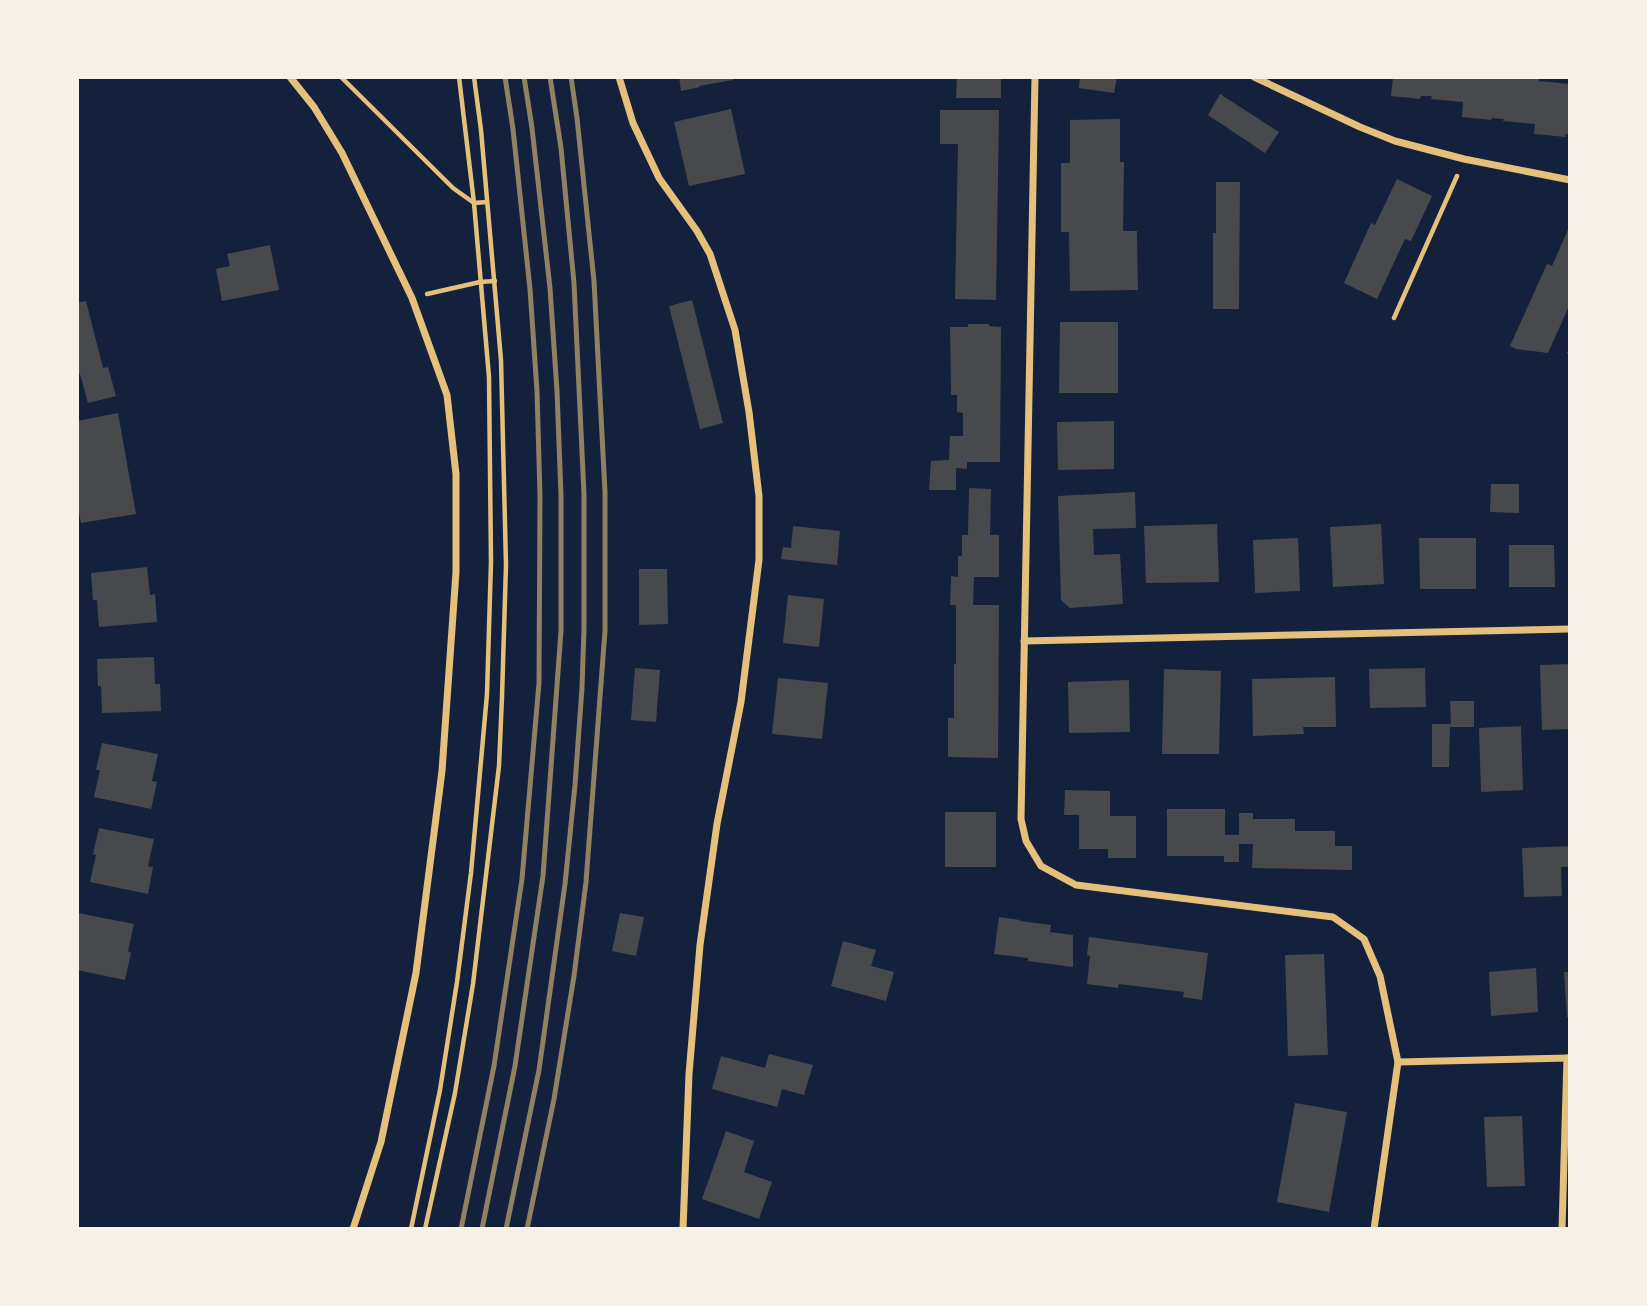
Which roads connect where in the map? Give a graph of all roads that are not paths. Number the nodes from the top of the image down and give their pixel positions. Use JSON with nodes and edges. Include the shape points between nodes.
{"nodes":[{"id":1,"x":290,"y":77,"type":"edge"},
{"id":2,"x":619,"y":77,"type":"edge"},
{"id":3,"x":1035,"y":77,"type":"edge"},
{"id":4,"x":1254,"y":77,"type":"edge"},
{"id":5,"x":1570,"y":180,"type":"edge"},
{"id":6,"x":1570,"y":629,"type":"edge"},
{"id":7,"x":1024,"y":641,"type":"junction"},
{"id":8,"x":1568,"y":1058,"type":"edge"},
{"id":9,"x":1398,"y":1062,"type":"junction"},
{"id":10,"x":353,"y":1229,"type":"edge"},
{"id":11,"x":684,"y":1229,"type":"edge"},
{"id":12,"x":1374,"y":1229,"type":"edge"},
{"id":13,"x":1562,"y":1229,"type":"edge"}],
"edges":[{"from":1,"to":10,"type":"street","via":[[342,153],[412,298],[447,395],[456,474],[456,572],[442,771],[416,973],[381,1142]]},
{"from":2,"to":11,"type":"street","via":[[633,123],[659,178],[710,254],[735,330],[759,496],[759,560],[700,945],[689,1074]]},
{"from":3,"to":7,"type":"street"},
{"from":4,"to":5,"type":"street","via":[[1395,141]]},
{"from":6,"to":7,"type":"street"},
{"from":7,"to":9,"type":"street","via":[[1021,819],[1026,841],[1041,866],[1076,885],[1333,917],[1364,939],[1380,976]]},
{"from":8,"to":9,"type":"street"},
{"from":8,"to":13,"type":"street"},
{"from":9,"to":12,"type":"street"}]}
